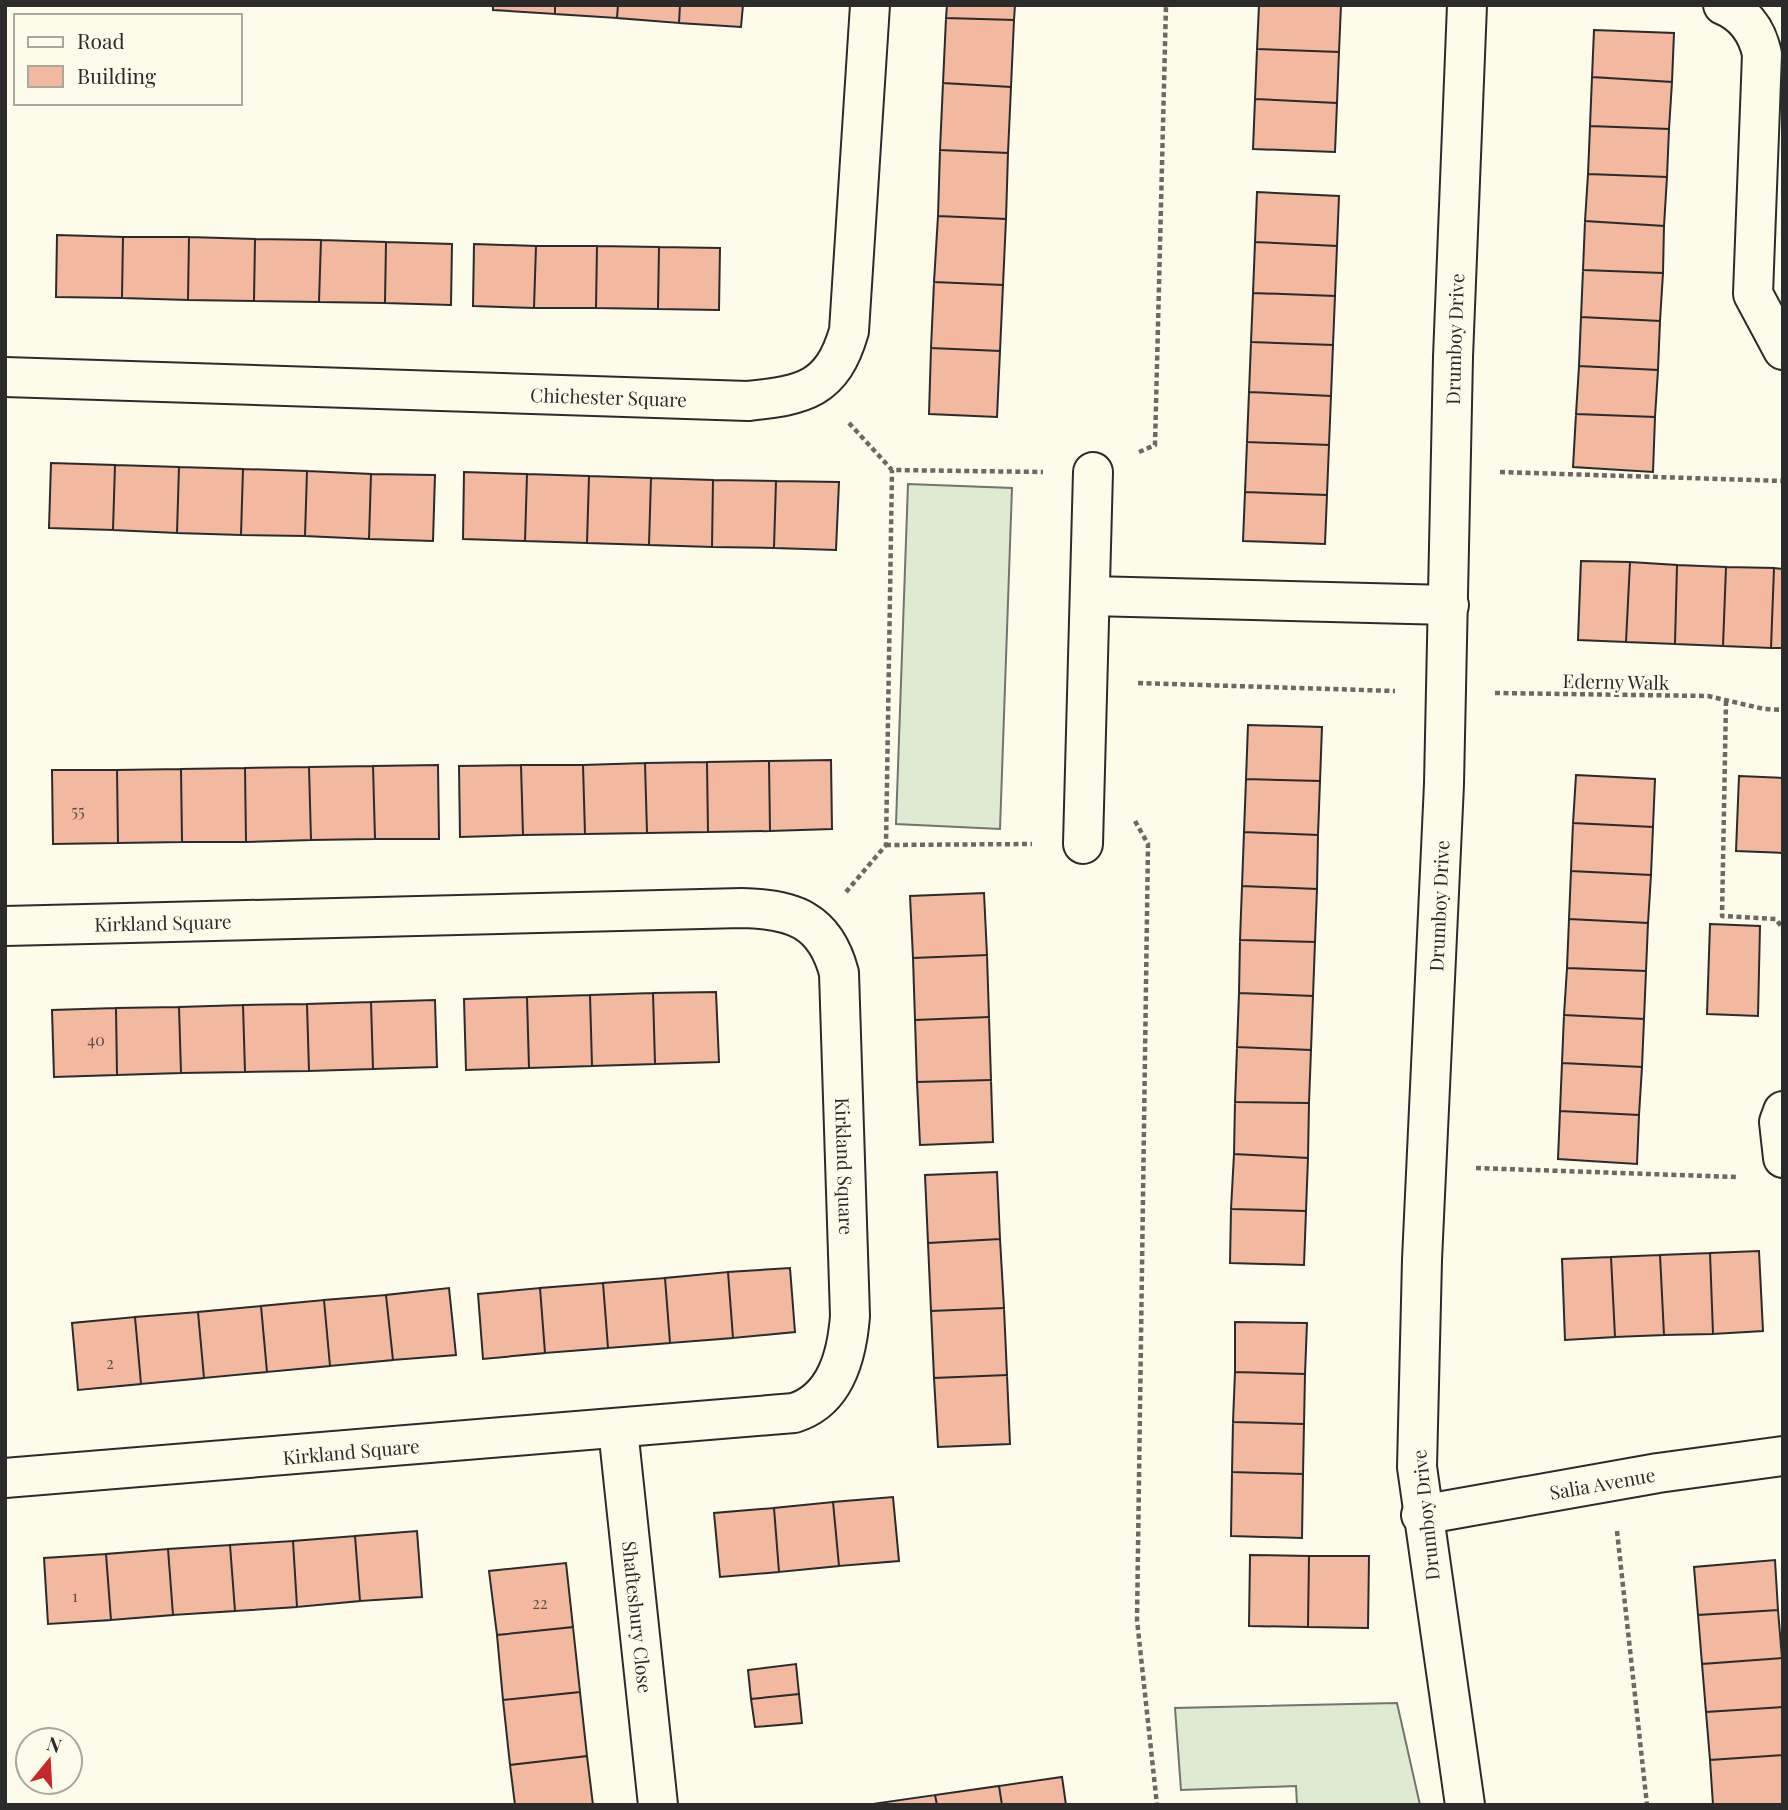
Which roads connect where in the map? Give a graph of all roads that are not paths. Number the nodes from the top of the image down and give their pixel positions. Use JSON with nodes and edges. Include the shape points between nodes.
{"nodes":[{"id":1,"x":870,"y":5,"type":"edge"},
{"id":2,"x":1467,"y":5,"type":"edge"},
{"id":3,"x":1723,"y":5,"type":"edge"},
{"id":4,"x":1783,"y":350,"type":"edge"},
{"id":5,"x":5,"y":377,"type":"edge"},
{"id":6,"x":1093,"y":472,"type":"road end"},
{"id":7,"x":1090,"y":596,"type":"junction"},
{"id":8,"x":1449,"y":605,"type":"junction"},
{"id":9,"x":1083,"y":844,"type":"road end"},
{"id":10,"x":5,"y":926,"type":"edge"},
{"id":11,"x":1783,"y":1111,"type":"edge"},
{"id":12,"x":1783,"y":1158,"type":"edge"},
{"id":13,"x":618,"y":1429,"type":"junction"},
{"id":14,"x":1783,"y":1456,"type":"edge"},
{"id":15,"x":5,"y":1478,"type":"edge"},
{"id":16,"x":1421,"y":1515,"type":"junction"},
{"id":17,"x":658,"y":1805,"type":"edge"},
{"id":18,"x":1465,"y":1805,"type":"edge"}],
"edges":[{"from":1,"to":5,"type":"street","name":"Chichester Square","via":[[852,308],[840,359],[815,387],[796,395],[748,401]]},
{"from":2,"to":8,"type":"street","name":"Drumboy Drive"},
{"from":3,"to":4,"type":"street","via":[[1747,21],[1762,54],[1753,294]]},
{"from":6,"to":7,"type":"street"},
{"from":7,"to":8,"type":"street"},
{"from":7,"to":9,"type":"street"},
{"from":8,"to":16,"type":"street","name":"Drumboy Drive","via":[[1426,1167],[1417,1467]]},
{"from":10,"to":13,"type":"street","name":"Kirkland Square","via":[[742,908],[787,914],[816,928],[832,950],[840,984],[850,1316],[838,1371],[822,1396],[794,1413]]},
{"from":11,"to":12,"type":"street","via":[[1779,1122]]},
{"from":13,"to":15,"type":"street","name":"Kirkland Square"},
{"from":13,"to":17,"type":"street","name":"Shaftesbury Close"},
{"from":14,"to":16,"type":"street","name":"Salia Avenue"},
{"from":16,"to":18,"type":"street","name":"Drumboy Drive"}]}
